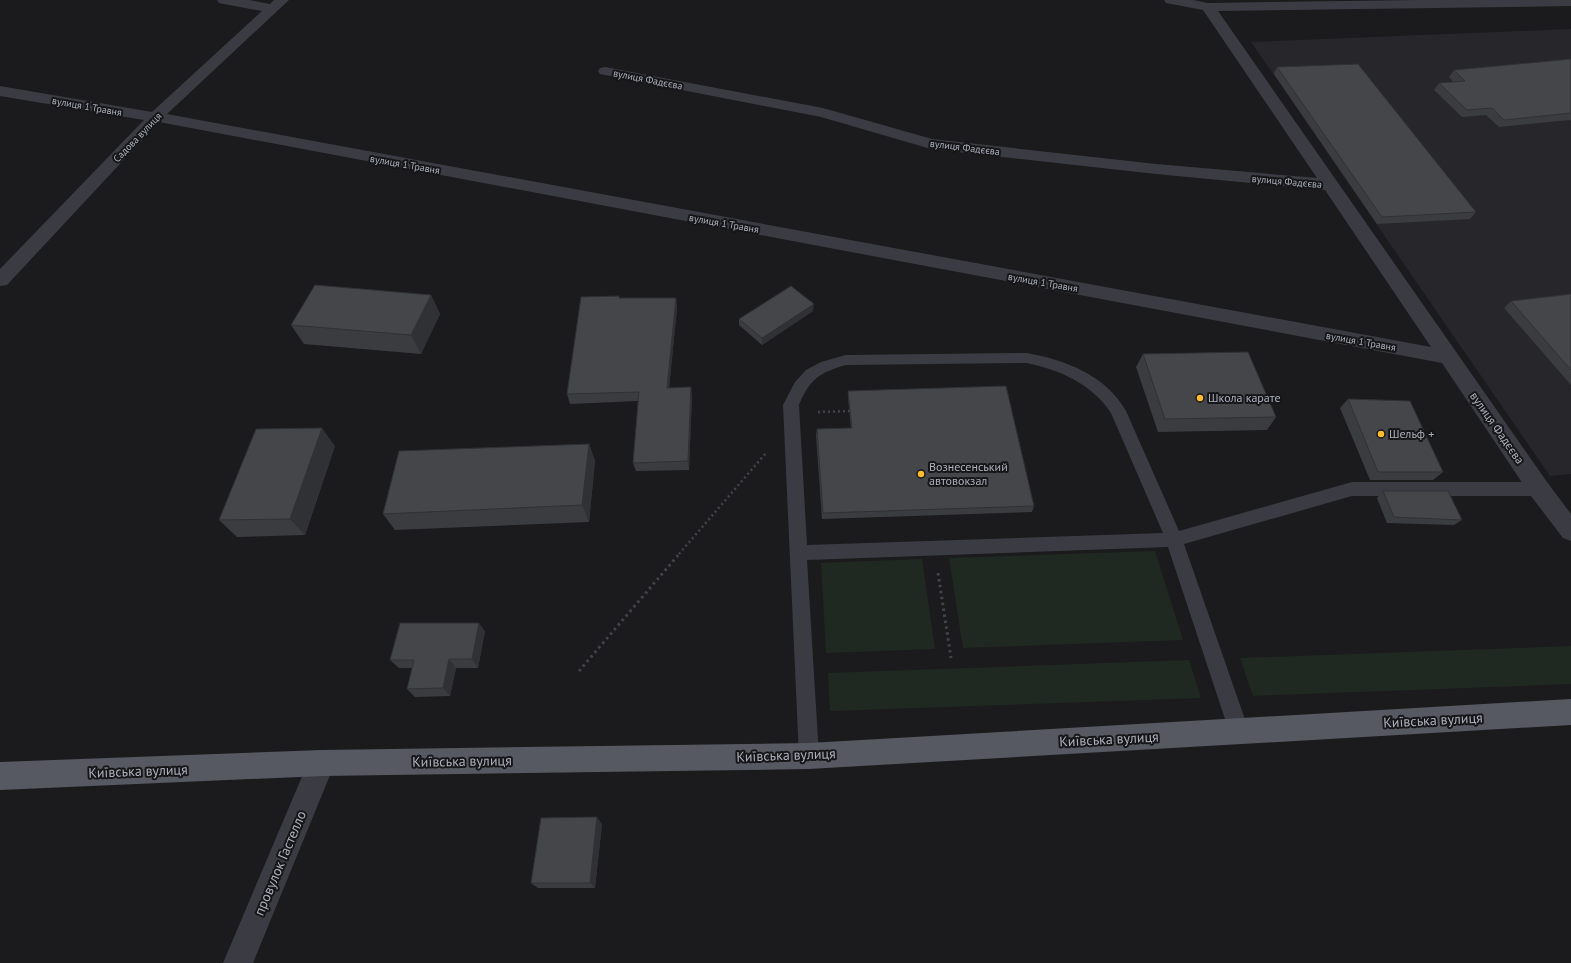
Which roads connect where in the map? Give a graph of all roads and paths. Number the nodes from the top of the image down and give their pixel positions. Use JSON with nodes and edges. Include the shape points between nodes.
{"nodes":[{"id":1,"x":224,"y":0,"type":"edge"},
{"id":2,"x":1171,"y":0,"type":"edge"},
{"id":3,"x":1571,"y":2,"type":"edge"},
{"id":4,"x":277,"y":4,"type":"edge"},
{"id":5,"x":1208,"y":7,"type":"junction"},
{"id":6,"x":605,"y":71,"type":"dead end"},
{"id":7,"x":0,"y":91,"type":"edge"},
{"id":8,"x":155,"y":117,"type":"junction"},
{"id":9,"x":1331,"y":184,"type":"junction"},
{"id":10,"x":0,"y":280,"type":"edge"},
{"id":11,"x":1447,"y":357,"type":"junction"},
{"id":12,"x":857,"y":411,"type":"edge"},
{"id":13,"x":792,"y":418,"type":"junction"},
{"id":14,"x":1539,"y":489,"type":"junction"},
{"id":15,"x":1571,"y":531,"type":"edge"},
{"id":16,"x":1174,"y":540,"type":"junction"},
{"id":17,"x":934,"y":548,"type":"junction"},
{"id":18,"x":799,"y":552,"type":"junction"},
{"id":19,"x":951,"y":658,"type":"dead end"},
{"id":20,"x":579,"y":671,"type":"dead end"},
{"id":21,"x":1571,"y":712,"type":"edge"},
{"id":22,"x":1239,"y":731,"type":"junction"},
{"id":23,"x":810,"y":756,"type":"junction"},
{"id":24,"x":322,"y":763,"type":"junction"},
{"id":25,"x":0,"y":776,"type":"edge"},
{"id":26,"x":238,"y":963,"type":"edge"}],
"edges":[{"from":1,"to":4,"type":"street"},
{"from":2,"to":5,"type":"street"},
{"from":3,"to":5,"type":"street"},
{"from":4,"to":8,"type":"street","name":"Садова вулиця"},
{"from":5,"to":9,"type":"street","name":"вулиця Фадєєва"},
{"from":6,"to":9,"type":"street","name":"вулиця Фадєєва","via":[[823,113],[931,144],[1156,169]]},
{"from":7,"to":8,"type":"street","name":"вулиця 1 Травня"},
{"from":8,"to":10,"type":"street","name":"Садова вулиця"},
{"from":8,"to":11,"type":"street","name":"вулиця 1 Травня"},
{"from":9,"to":11,"type":"street","name":"вулиця Фадєєва"},
{"from":11,"to":14,"type":"street","name":"вулиця Фадєєва"},
{"from":12,"to":13,"type":"path"},
{"from":13,"to":16,"type":"lane","via":[[791,405],[797,389],[809,375],[826,364],[846,360],[1027,358],[1058,365],[1087,379],[1110,399],[1118,411]]},
{"from":13,"to":18,"type":"lane"},
{"from":13,"to":20,"type":"path"},
{"from":14,"to":15,"type":"street","name":"вулиця Фадєєва"},
{"from":14,"to":16,"type":"lane","via":[[1352,489]]},
{"from":16,"to":17,"type":"lane"},
{"from":16,"to":22,"type":"lane"},
{"from":17,"to":18,"type":"lane"},
{"from":17,"to":19,"type":"path"},
{"from":18,"to":23,"type":"lane"},
{"from":21,"to":22,"type":"main road","name":"Київська вулиця"},
{"from":22,"to":23,"type":"main road","name":"Київська вулиця"},
{"from":23,"to":24,"type":"main road","name":"Київська вулиця"},
{"from":24,"to":25,"type":"main road","name":"Київська вулиця"},
{"from":24,"to":26,"type":"street","name":"провулок Гастелло"}]}
